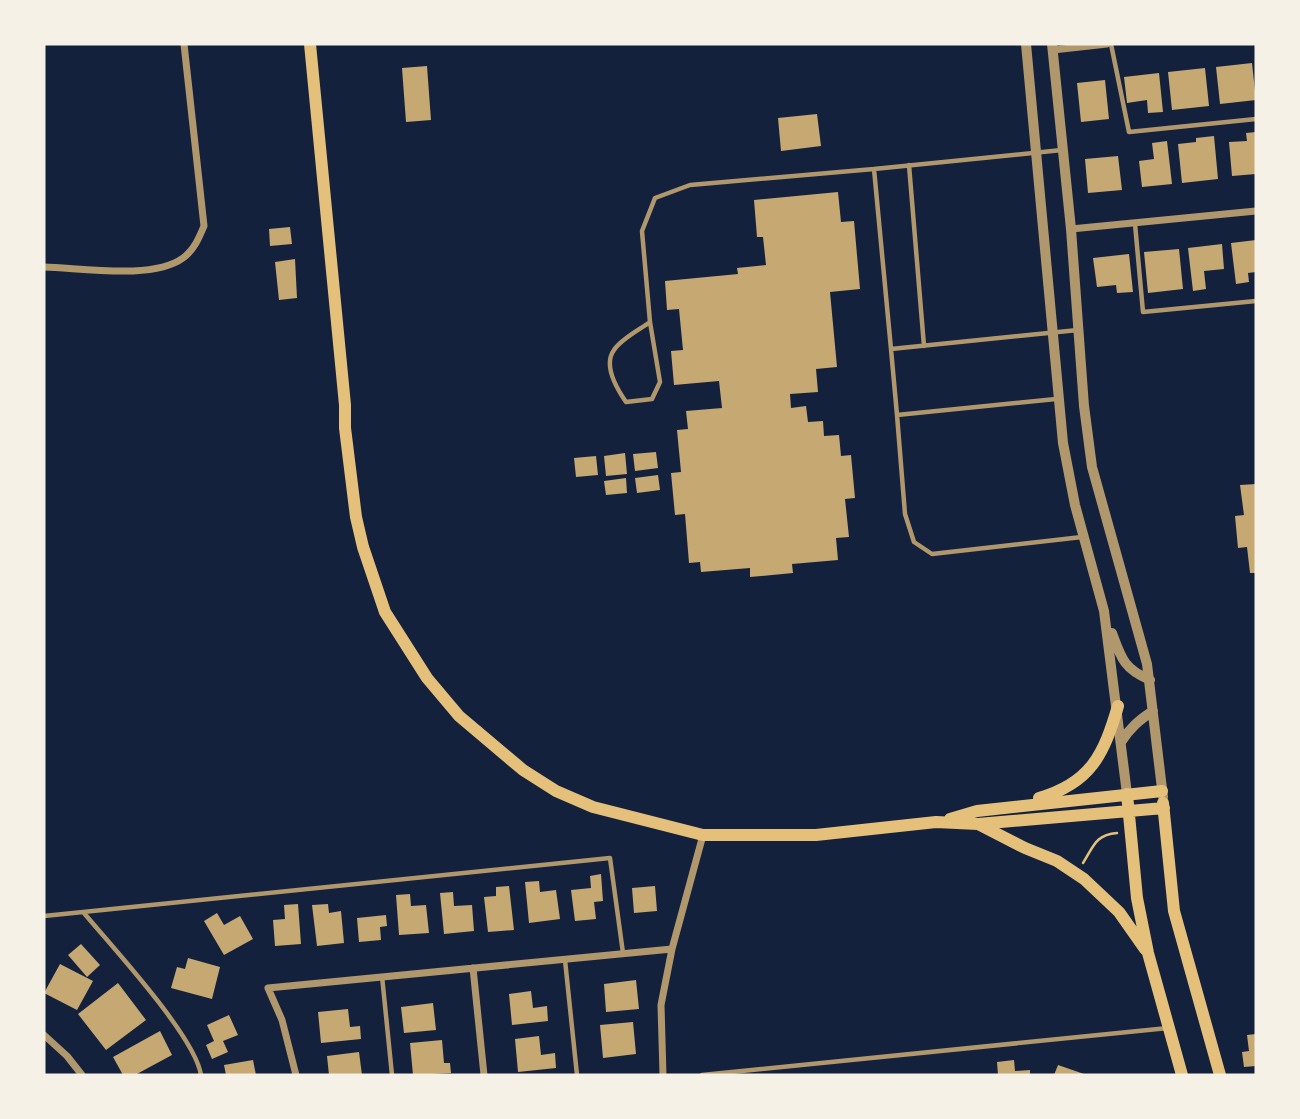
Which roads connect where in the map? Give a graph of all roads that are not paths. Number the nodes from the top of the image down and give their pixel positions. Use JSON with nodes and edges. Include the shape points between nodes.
{"nodes":[{"id":1,"x":184,"y":44,"type":"edge"},
{"id":2,"x":310,"y":44,"type":"edge"},
{"id":3,"x":1026,"y":44,"type":"edge"},
{"id":4,"x":1109,"y":44,"type":"edge"},
{"id":5,"x":1052,"y":47,"type":"edge"},
{"id":6,"x":1256,"y":119,"type":"edge"},
{"id":7,"x":1063,"y":150,"type":"junction"},
{"id":8,"x":1037,"y":153,"type":"junction"},
{"id":9,"x":909,"y":165,"type":"junction"},
{"id":10,"x":874,"y":169,"type":"junction"},
{"id":11,"x":1256,"y":211,"type":"edge"},
{"id":12,"x":1135,"y":223,"type":"junction"},
{"id":13,"x":1071,"y":229,"type":"junction"},
{"id":14,"x":44,"y":267,"type":"edge"},
{"id":15,"x":1256,"y":301,"type":"edge"},
{"id":16,"x":649,"y":322,"type":"junction"},
{"id":17,"x":1079,"y":330,"type":"junction"},
{"id":18,"x":1052,"y":333,"type":"junction"},
{"id":19,"x":924,"y":345,"type":"junction"},
{"id":20,"x":891,"y":349,"type":"junction"},
{"id":21,"x":1059,"y":399,"type":"junction"},
{"id":22,"x":897,"y":415,"type":"junction"},
{"id":23,"x":1083,"y":537,"type":"junction"},
{"id":24,"x":1104,"y":611,"type":"junction"},
{"id":25,"x":1150,"y":680,"type":"junction"},
{"id":26,"x":1118,"y":706,"type":"junction"},
{"id":27,"x":1153,"y":711,"type":"junction"},
{"id":28,"x":1121,"y":742,"type":"junction"},
{"id":29,"x":1127,"y":794,"type":"junction"},
{"id":30,"x":1163,"y":799,"type":"junction"},
{"id":31,"x":1005,"y":808,"type":"junction"},
{"id":32,"x":1128,"y":811,"type":"junction"},
{"id":33,"x":936,"y":822,"type":"junction"},
{"id":34,"x":978,"y":824,"type":"junction"},
{"id":35,"x":703,"y":835,"type":"junction"},
{"id":36,"x":83,"y":912,"type":"junction"},
{"id":37,"x":44,"y":915,"type":"edge"},
{"id":38,"x":672,"y":949,"type":"junction"},
{"id":39,"x":623,"y":953,"type":"junction"},
{"id":40,"x":1147,"y":953,"type":"junction"},
{"id":41,"x":565,"y":959,"type":"junction"},
{"id":42,"x":474,"y":968,"type":"junction"},
{"id":43,"x":382,"y":975,"type":"junction"},
{"id":44,"x":1169,"y":1028,"type":"junction"},
{"id":45,"x":44,"y":1035,"type":"edge"},
{"id":46,"x":82,"y":1075,"type":"edge"},
{"id":47,"x":201,"y":1075,"type":"edge"},
{"id":48,"x":296,"y":1075,"type":"edge"},
{"id":49,"x":392,"y":1075,"type":"edge"},
{"id":50,"x":484,"y":1075,"type":"edge"},
{"id":51,"x":577,"y":1075,"type":"edge"},
{"id":52,"x":663,"y":1075,"type":"edge"},
{"id":53,"x":702,"y":1075,"type":"edge"},
{"id":54,"x":1182,"y":1075,"type":"edge"},
{"id":55,"x":1220,"y":1075,"type":"edge"}],
"edges":[{"from":1,"to":14,"type":"street","via":[[204,226],[195,245],[174,264],[150,271]]},
{"from":2,"to":35,"type":"main road","via":[[356,517],[385,612],[427,678],[460,716],[523,770],[593,807]]},
{"from":3,"to":8,"type":"street"},
{"from":4,"to":5,"type":"street"},
{"from":4,"to":6,"type":"lane","via":[[1129,132]]},
{"from":5,"to":7,"type":"street"},
{"from":7,"to":8,"type":"lane"},
{"from":7,"to":13,"type":"street"},
{"from":8,"to":9,"type":"lane"},
{"from":8,"to":18,"type":"street"},
{"from":9,"to":10,"type":"lane"},
{"from":9,"to":19,"type":"lane"},
{"from":10,"to":16,"type":"lane","via":[[690,185],[655,198],[642,231]]},
{"from":10,"to":20,"type":"lane"},
{"from":11,"to":12,"type":"street"},
{"from":12,"to":13,"type":"street"},
{"from":12,"to":15,"type":"lane","via":[[1143,312]]},
{"from":13,"to":17,"type":"street"},
{"from":16,"to":16,"type":"lane","via":[[614,350],[609,364],[626,402],[652,399],[660,382]]},
{"from":17,"to":18,"type":"lane"},
{"from":17,"to":25,"type":"street","via":[[1092,467]]},
{"from":18,"to":19,"type":"lane"},
{"from":18,"to":21,"type":"street"},
{"from":19,"to":20,"type":"lane"},
{"from":20,"to":22,"type":"lane"},
{"from":21,"to":22,"type":"lane"},
{"from":21,"to":23,"type":"street","via":[[1063,443]]},
{"from":22,"to":23,"type":"lane","via":[[905,514],[914,542],[932,554]]},
{"from":23,"to":24,"type":"street"},
{"from":24,"to":25,"type":"street","via":[[1123,663]]},
{"from":24,"to":26,"type":"street"},
{"from":25,"to":27,"type":"street"},
{"from":26,"to":28,"type":"street"},
{"from":26,"to":31,"type":"main road","via":[[1107,742],[1083,775],[1054,794]]},
{"from":27,"to":28,"type":"street"},
{"from":27,"to":30,"type":"street"},
{"from":28,"to":29,"type":"street"},
{"from":29,"to":30,"type":"main road"},
{"from":29,"to":31,"type":"main road"},
{"from":29,"to":32,"type":"main road"},
{"from":30,"to":32,"type":"main road"},
{"from":30,"to":55,"type":"main road","via":[[1174,911]]},
{"from":31,"to":33,"type":"main road"},
{"from":32,"to":34,"type":"main road"},
{"from":32,"to":40,"type":"main road"},
{"from":33,"to":34,"type":"main road"},
{"from":33,"to":35,"type":"main road","via":[[816,835]]},
{"from":34,"to":40,"type":"main road","via":[[1057,860],[1084,879],[1119,912]]},
{"from":35,"to":38,"type":"street"},
{"from":36,"to":37,"type":"lane"},
{"from":36,"to":39,"type":"lane","via":[[610,858]]},
{"from":36,"to":47,"type":"lane","via":[[166,1014],[200,1063]]},
{"from":38,"to":39,"type":"street"},
{"from":38,"to":52,"type":"street","via":[[661,1005]]},
{"from":39,"to":41,"type":"street"},
{"from":40,"to":44,"type":"main road"},
{"from":41,"to":42,"type":"street"},
{"from":41,"to":51,"type":"lane"},
{"from":42,"to":43,"type":"street"},
{"from":42,"to":50,"type":"street"},
{"from":43,"to":48,"type":"street","via":[[268,988],[282,1020]]},
{"from":43,"to":49,"type":"lane"},
{"from":44,"to":53,"type":"lane"},
{"from":44,"to":54,"type":"main road"},
{"from":45,"to":46,"type":"street"}]}
